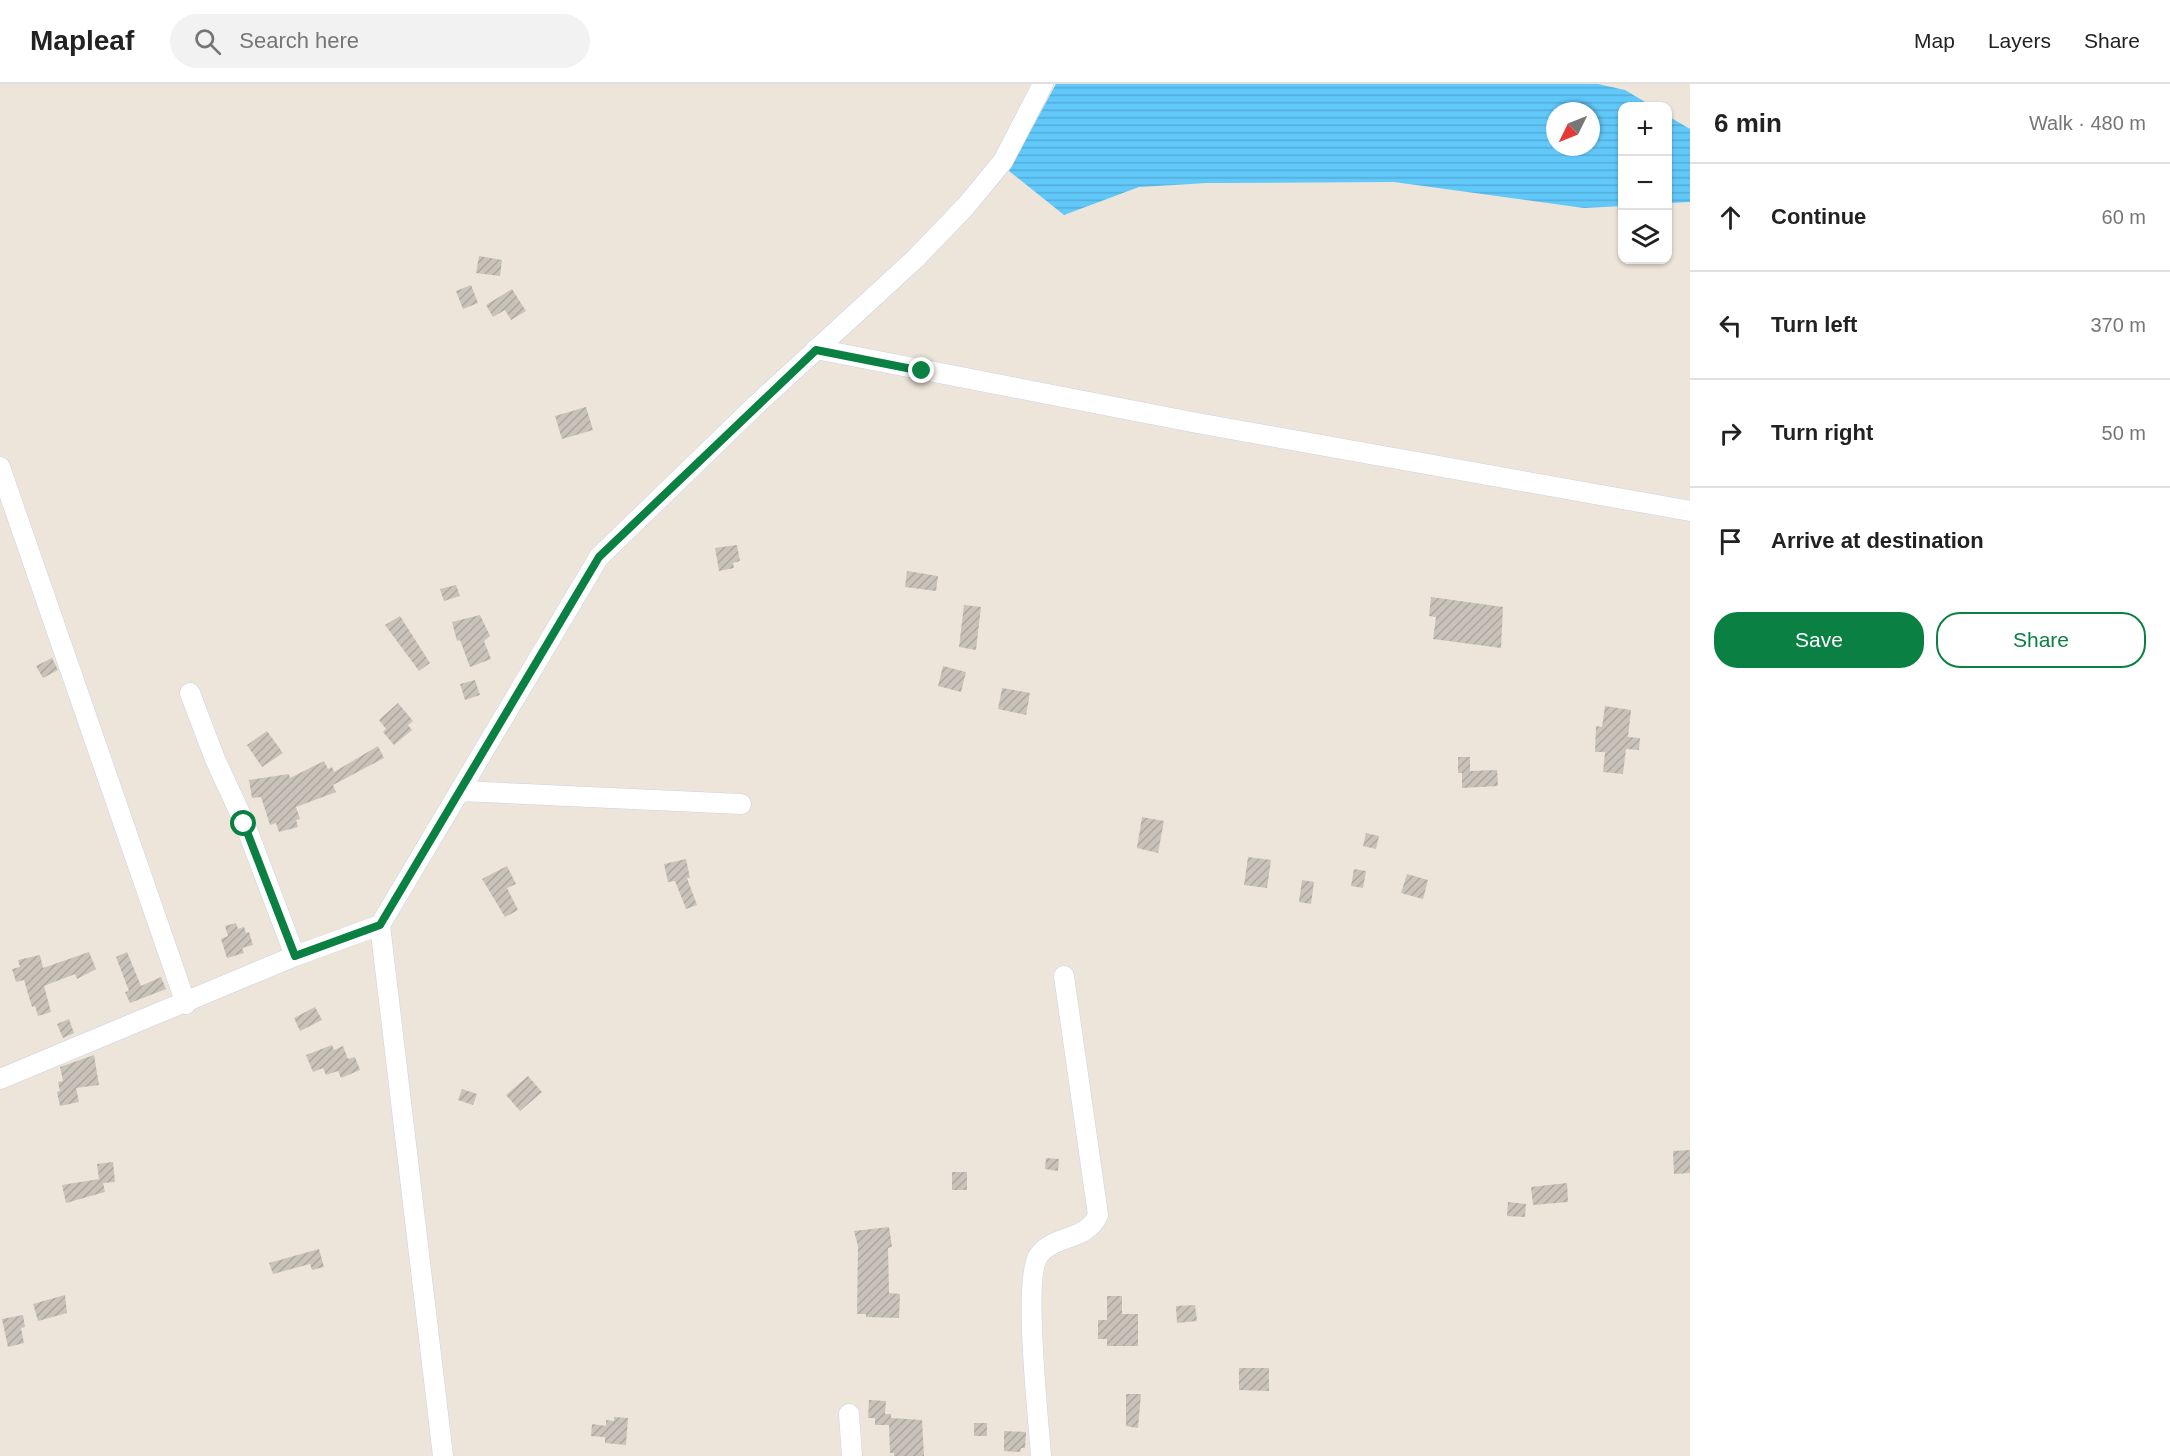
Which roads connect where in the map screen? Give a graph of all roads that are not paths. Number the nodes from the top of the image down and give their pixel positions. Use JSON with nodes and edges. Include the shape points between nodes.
{"nodes":[{"id":1,"x":1043,"y":84,"type":"edge"},
{"id":2,"x":816,"y":350,"type":"junction"},
{"id":3,"x":0,"y":467,"type":"edge"},
{"id":4,"x":1690,"y":511,"type":"edge"},
{"id":5,"x":190,"y":693,"type":"dead end"},
{"id":6,"x":460,"y":791,"type":"junction"},
{"id":7,"x":741,"y":804,"type":"dead end"},
{"id":8,"x":380,"y":925,"type":"junction"},
{"id":9,"x":295,"y":956,"type":"junction"},
{"id":10,"x":1064,"y":976,"type":"dead end"},
{"id":11,"x":186,"y":1004,"type":"junction"},
{"id":12,"x":0,"y":1079,"type":"edge"},
{"id":13,"x":849,"y":1414,"type":"dead end"},
{"id":14,"x":443,"y":1456,"type":"edge"},
{"id":15,"x":852,"y":1456,"type":"edge"},
{"id":16,"x":1041,"y":1456,"type":"edge"}],
"edges":[{"from":1,"to":2,"type":"street","via":[[1003,161],[966,206]]},
{"from":2,"to":4,"type":"street"},
{"from":2,"to":6,"type":"street","via":[[599,557]]},
{"from":3,"to":11,"type":"street"},
{"from":5,"to":9,"type":"street"},
{"from":6,"to":7,"type":"street"},
{"from":6,"to":8,"type":"street"},
{"from":8,"to":9,"type":"street"},
{"from":8,"to":14,"type":"street"},
{"from":9,"to":11,"type":"street"},
{"from":10,"to":16,"type":"street","via":[[1098,1215],[1085,1232],[1046,1248],[1033,1264],[1032,1326]]},
{"from":11,"to":12,"type":"street"},
{"from":13,"to":15,"type":"street"}]}
